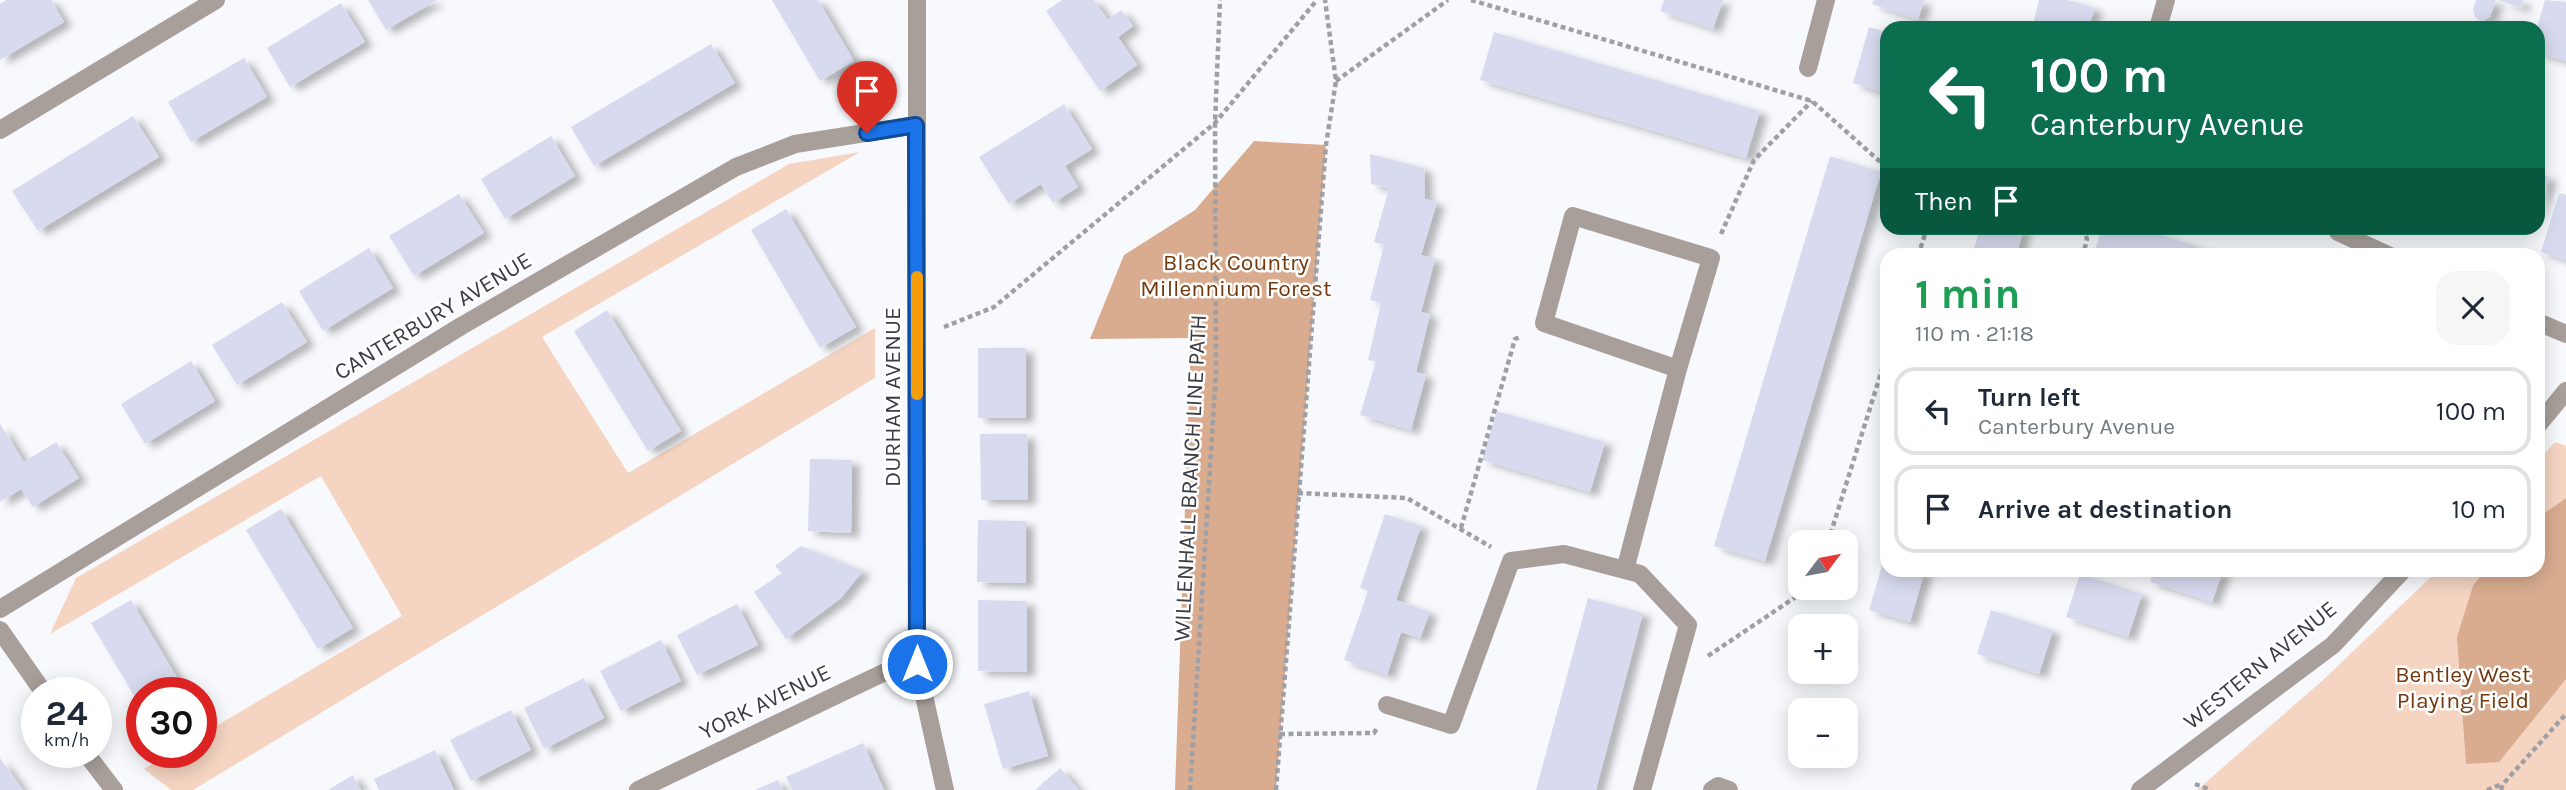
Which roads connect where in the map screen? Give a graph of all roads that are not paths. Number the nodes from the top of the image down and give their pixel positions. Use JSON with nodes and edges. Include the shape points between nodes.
{"nodes":[{"id":1,"x":216,"y":0,"type":"edge"},
{"id":2,"x":917,"y":0,"type":"edge"},
{"id":3,"x":1826,"y":0,"type":"edge"},
{"id":4,"x":2166,"y":0,"type":"edge"},
{"id":5,"x":2160,"y":21,"type":"edge"},
{"id":6,"x":1808,"y":68,"type":"dead end"},
{"id":7,"x":916,"y":125,"type":"junction"},
{"id":8,"x":0,"y":130,"type":"edge"},
{"id":9,"x":2344,"y":235,"type":"edge"},
{"id":10,"x":2373,"y":248,"type":"edge"},
{"id":11,"x":2545,"y":325,"type":"edge"},
{"id":12,"x":2566,"y":334,"type":"edge"},
{"id":13,"x":1678,"y":369,"type":"junction"},
{"id":14,"x":2566,"y":391,"type":"edge"},
{"id":15,"x":2545,"y":416,"type":"edge"},
{"id":16,"x":1625,"y":570,"type":"junction"},
{"id":17,"x":2396,"y":577,"type":"edge"},
{"id":18,"x":0,"y":608,"type":"edge"},
{"id":19,"x":0,"y":630,"type":"edge"},
{"id":20,"x":917,"y":664,"type":"junction"},
{"id":21,"x":33,"y":677,"type":"edge"},
{"id":22,"x":1387,"y":705,"type":"road end"},
{"id":23,"x":97,"y":768,"type":"edge"},
{"id":24,"x":114,"y":790,"type":"edge"},
{"id":25,"x":638,"y":790,"type":"edge"},
{"id":26,"x":945,"y":790,"type":"edge"},
{"id":27,"x":1642,"y":790,"type":"edge"},
{"id":28,"x":1712,"y":790,"type":"edge"},
{"id":29,"x":1729,"y":790,"type":"edge"},
{"id":30,"x":2140,"y":790,"type":"edge"}],
"edges":[{"from":1,"to":8,"type":"street"},
{"from":2,"to":7,"type":"street","name":"DURHAM AVENUE"},
{"from":3,"to":6,"type":"street"},
{"from":4,"to":5,"type":"street"},
{"from":7,"to":18,"type":"street","name":"CANTERBURY AVENUE","via":[[795,144],[736,167],[463,325]]},
{"from":7,"to":20,"type":"street","name":"DURHAM AVENUE"},
{"from":9,"to":10,"type":"street"},
{"from":11,"to":12,"type":"street"},
{"from":13,"to":13,"type":"street","via":[[1711,258],[1573,216],[1544,323]]},
{"from":13,"to":16,"type":"street"},
{"from":14,"to":15,"type":"street"},
{"from":16,"to":22,"type":"street","via":[[1564,554],[1511,561],[1451,725]]},
{"from":16,"to":27,"type":"street","via":[[1640,574],[1688,625]]},
{"from":17,"to":30,"type":"street","name":"WESTERN AVENUE","via":[[2333,645]]},
{"from":19,"to":21,"type":"street"},
{"from":20,"to":25,"type":"street","name":"YORK AVENUE","via":[[883,673]]},
{"from":20,"to":26,"type":"street","name":"DURHAM AVENUE"},
{"from":23,"to":24,"type":"street"},
{"from":28,"to":29,"type":"street","via":[[1718,786]]}]}
